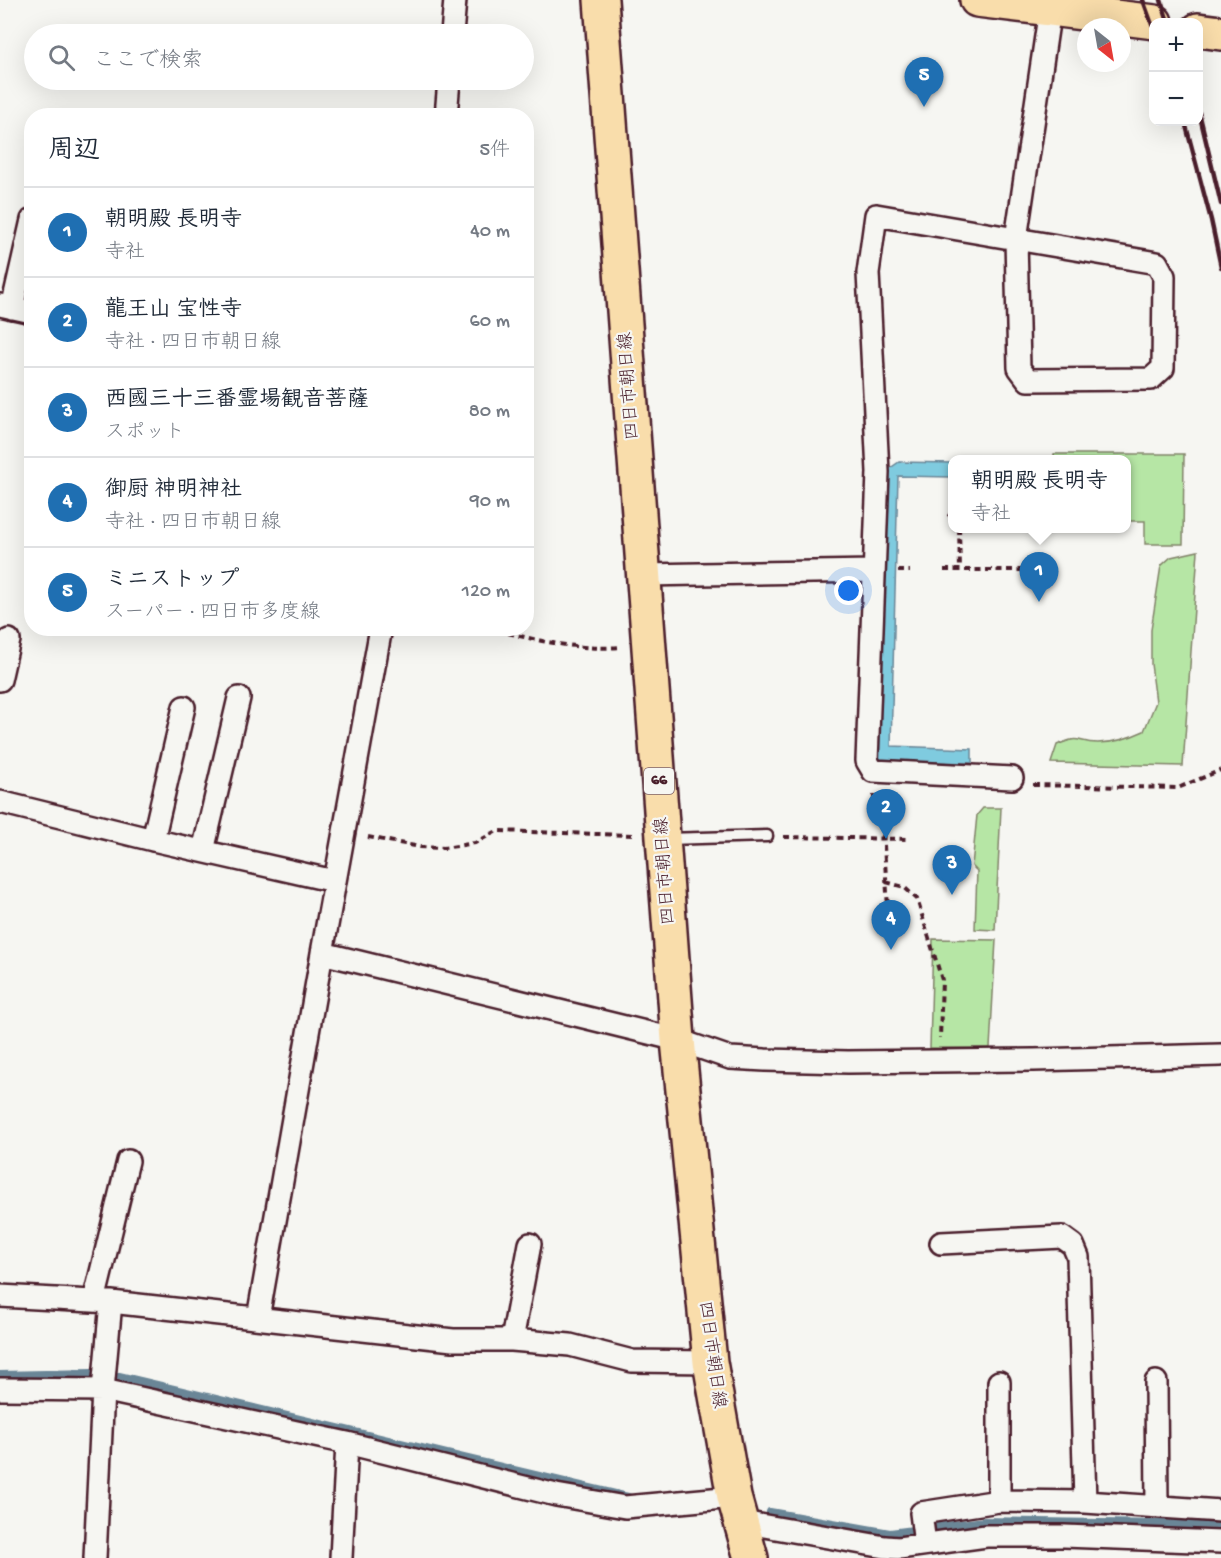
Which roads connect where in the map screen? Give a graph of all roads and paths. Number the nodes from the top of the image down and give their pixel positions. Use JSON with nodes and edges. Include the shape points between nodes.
{"nodes":[{"id":1,"x":455,"y":0,"type":"edge"},
{"id":2,"x":601,"y":0,"type":"edge"},
{"id":3,"x":977,"y":0,"type":"edge"},
{"id":4,"x":1050,"y":9,"type":"junction"},
{"id":5,"x":1149,"y":21,"type":"edge"},
{"id":6,"x":453,"y":24,"type":"edge"},
{"id":7,"x":1203,"y":31,"type":"edge"},
{"id":8,"x":1221,"y":33,"type":"edge"},
{"id":9,"x":448,"y":90,"type":"edge"},
{"id":10,"x":447,"y":108,"type":"edge"},
{"id":11,"x":1016,"y":239,"type":"junction"},
{"id":12,"x":24,"y":259,"type":"edge"},
{"id":13,"x":14,"y":308,"type":"edge"},
{"id":14,"x":958,"y":533,"type":"edge"},
{"id":15,"x":910,"y":570,"type":"dead end"},
{"id":16,"x":944,"y":570,"type":"dead end"},
{"id":17,"x":960,"y":570,"type":"junction"},
{"id":18,"x":1041,"y":570,"type":"dead end"},
{"id":19,"x":873,"y":571,"type":"junction"},
{"id":20,"x":898,"y":571,"type":"dead end"},
{"id":21,"x":644,"y":575,"type":"junction"},
{"id":22,"x":380,"y":636,"type":"edge"},
{"id":23,"x":523,"y":636,"type":"edge"},
{"id":24,"x":9,"y":640,"type":"dead end"},
{"id":25,"x":648,"y":645,"type":"junction"},
{"id":26,"x":0,"y":680,"type":"edge"},
{"id":27,"x":239,"y":698,"type":"dead end"},
{"id":28,"x":184,"y":707,"type":"dead end"},
{"id":29,"x":1221,"y":770,"type":"edge"},
{"id":30,"x":873,"y":771,"type":"junction"},
{"id":31,"x":1012,"y":778,"type":"joint"},
{"id":32,"x":0,"y":802,"type":"edge"},
{"id":33,"x":344,"y":831,"type":"junction"},
{"id":34,"x":663,"y":837,"type":"junction"},
{"id":35,"x":767,"y":837,"type":"joint"},
{"id":36,"x":909,"y":839,"type":"dead end"},
{"id":37,"x":153,"y":840,"type":"junction"},
{"id":38,"x":883,"y":840,"type":"junction"},
{"id":39,"x":203,"y":851,"type":"junction"},
{"id":40,"x":334,"y":881,"type":"junction"},
{"id":41,"x":886,"y":882,"type":"junction"},
{"id":42,"x":889,"y":924,"type":"dead end"},
{"id":43,"x":322,"y":952,"type":"junction"},
{"id":44,"x":678,"y":1040,"type":"junction"},
{"id":45,"x":1221,"y":1055,"type":"edge"},
{"id":46,"x":940,"y":1061,"type":"junction"},
{"id":47,"x":128,"y":1161,"type":"dead end"},
{"id":48,"x":941,"y":1243,"type":"dead end"},
{"id":49,"x":530,"y":1244,"type":"dead end"},
{"id":50,"x":0,"y":1296,"type":"edge"},
{"id":51,"x":103,"y":1302,"type":"junction"},
{"id":52,"x":258,"y":1318,"type":"junction"},
{"id":53,"x":512,"y":1340,"type":"junction"},
{"id":54,"x":710,"y":1362,"type":"junction"},
{"id":55,"x":999,"y":1382,"type":"dead end"},
{"id":56,"x":1156,"y":1382,"type":"dead end"},
{"id":57,"x":0,"y":1389,"type":"edge"},
{"id":58,"x":103,"y":1390,"type":"junction"},
{"id":59,"x":347,"y":1443,"type":"junction"},
{"id":60,"x":999,"y":1501,"type":"junction"},
{"id":61,"x":1085,"y":1502,"type":"junction"},
{"id":62,"x":1157,"y":1506,"type":"junction"},
{"id":63,"x":738,"y":1510,"type":"junction"},
{"id":64,"x":1221,"y":1511,"type":"edge"},
{"id":65,"x":1117,"y":1522,"type":"junction"},
{"id":66,"x":924,"y":1533,"type":"junction"},
{"id":67,"x":1221,"y":1542,"type":"edge"},
{"id":68,"x":95,"y":1558,"type":"edge"},
{"id":69,"x":341,"y":1558,"type":"edge"},
{"id":70,"x":751,"y":1558,"type":"edge"}],
"edges":[{"from":1,"to":6,"type":"street"},
{"from":2,"to":21,"type":"main road","name":"四日市朝日線","number":"66"},
{"from":3,"to":4,"type":"main road"},
{"from":4,"to":5,"type":"main road"},
{"from":4,"to":11,"type":"street"},
{"from":7,"to":8,"type":"main road"},
{"from":9,"to":10,"type":"street"},
{"from":11,"to":11,"type":"street","via":[[1019,368],[1028,380],[1151,379],[1163,368],[1164,276],[1157,263]]},
{"from":11,"to":19,"type":"street","via":[[876,215],[868,273],[878,472]]},
{"from":12,"to":13,"type":"street"},
{"from":14,"to":17,"type":"path"},
{"from":15,"to":20,"type":"path"},
{"from":16,"to":17,"type":"path"},
{"from":17,"to":18,"type":"path"},
{"from":19,"to":21,"type":"street"},
{"from":19,"to":30,"type":"street","via":[[867,761]]},
{"from":21,"to":25,"type":"main road","name":"四日市朝日線","number":"66"},
{"from":22,"to":33,"type":"street"},
{"from":23,"to":25,"type":"path","via":[[563,645]]},
{"from":24,"to":26,"type":"street"},
{"from":25,"to":34,"type":"main road","name":"四日市朝日線","number":"66"},
{"from":27,"to":39,"type":"street"},
{"from":28,"to":37,"type":"street"},
{"from":29,"to":31,"type":"path","via":[[1178,788],[1022,785]]},
{"from":30,"to":31,"type":"street"},
{"from":30,"to":38,"type":"path","via":[[874,803],[882,814]]},
{"from":32,"to":37,"type":"street"},
{"from":33,"to":34,"type":"path","via":[[420,847],[444,848],[475,843],[497,831]]},
{"from":33,"to":40,"type":"street"},
{"from":34,"to":35,"type":"lane"},
{"from":34,"to":44,"type":"main road","name":"四日市朝日線","number":"66"},
{"from":35,"to":38,"type":"path"},
{"from":36,"to":38,"type":"path"},
{"from":37,"to":39,"type":"street"},
{"from":38,"to":41,"type":"path"},
{"from":39,"to":40,"type":"street"},
{"from":40,"to":43,"type":"street"},
{"from":41,"to":42,"type":"path"},
{"from":41,"to":46,"type":"path","via":[[904,887],[917,899],[939,970]]},
{"from":43,"to":44,"type":"street"},
{"from":43,"to":52,"type":"street"},
{"from":44,"to":46,"type":"street","via":[[730,1058]]},
{"from":44,"to":54,"type":"main road","name":"四日市朝日線","number":"66"},
{"from":45,"to":46,"type":"street"},
{"from":47,"to":51,"type":"street"},
{"from":48,"to":61,"type":"street","via":[[1062,1237],[1073,1245],[1078,1257]]},
{"from":49,"to":53,"type":"street"},
{"from":50,"to":51,"type":"street"},
{"from":51,"to":52,"type":"street"},
{"from":51,"to":58,"type":"street"},
{"from":52,"to":53,"type":"street","via":[[453,1340]]},
{"from":53,"to":54,"type":"street","via":[[570,1345],[632,1361]]},
{"from":54,"to":63,"type":"main road","name":"四日市朝日線","number":"66"},
{"from":55,"to":60,"type":"street"},
{"from":56,"to":62,"type":"street"},
{"from":57,"to":58,"type":"street"},
{"from":58,"to":59,"type":"street"},
{"from":58,"to":68,"type":"street"},
{"from":59,"to":63,"type":"street","via":[[556,1495],[625,1507]]},
{"from":59,"to":69,"type":"street"},
{"from":60,"to":61,"type":"street"},
{"from":60,"to":66,"type":"street","via":[[921,1513]]},
{"from":61,"to":65,"type":"street"},
{"from":62,"to":64,"type":"street"},
{"from":62,"to":65,"type":"street"},
{"from":63,"to":66,"type":"street","via":[[885,1547],[899,1548]]},
{"from":63,"to":70,"type":"main road","name":"四日市朝日線","number":"66"},
{"from":65,"to":66,"type":"street","via":[[1064,1536]]},
{"from":65,"to":67,"type":"street"}]}
